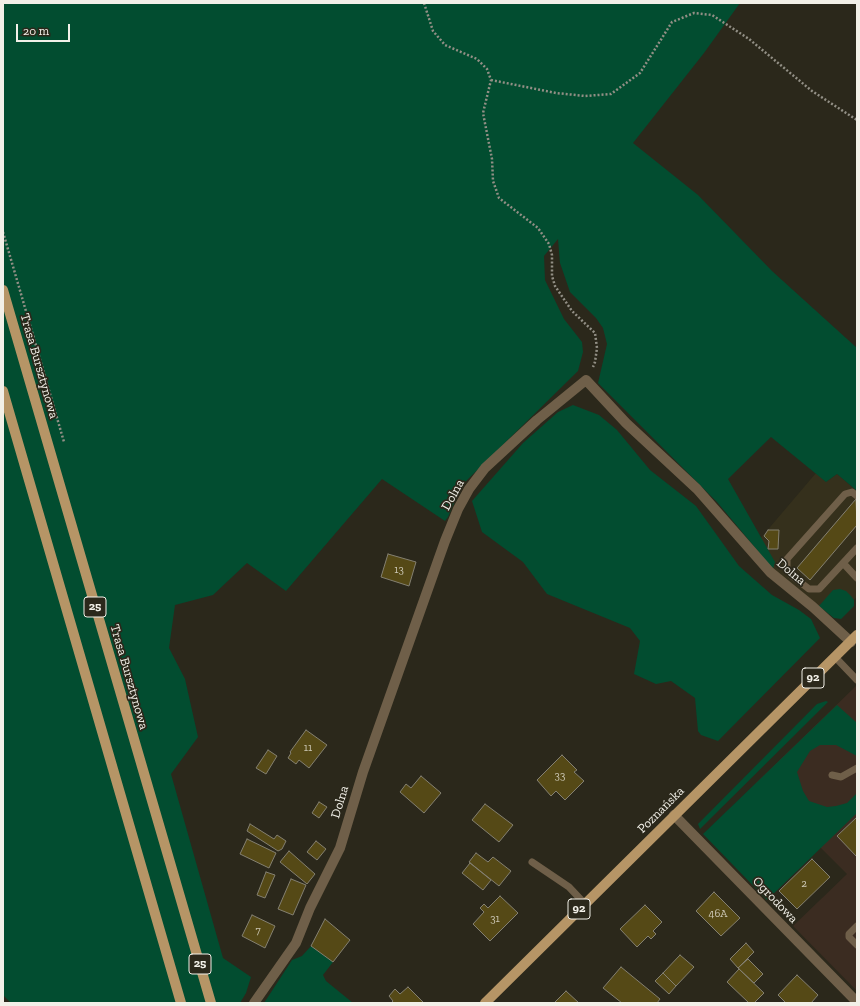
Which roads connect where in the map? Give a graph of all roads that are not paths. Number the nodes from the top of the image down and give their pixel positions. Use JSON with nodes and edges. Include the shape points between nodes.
{"nodes":[{"id":1,"x":3,"y":290,"type":"edge"},
{"id":2,"x":3,"y":391,"type":"edge"},
{"id":3,"x":857,"y":496,"type":"edge"},
{"id":4,"x":857,"y":548,"type":"edge"},
{"id":5,"x":843,"y":563,"type":"junction"},
{"id":6,"x":857,"y":578,"type":"edge"},
{"id":7,"x":854,"y":638,"type":"edge"},
{"id":8,"x":835,"y":657,"type":"junction"},
{"id":9,"x":857,"y":680,"type":"edge"},
{"id":10,"x":857,"y":768,"type":"edge"},
{"id":11,"x":832,"y":775,"type":"dead end"},
{"id":12,"x":674,"y":815,"type":"junction"},
{"id":13,"x":532,"y":862,"type":"dead end"},
{"id":14,"x":585,"y":904,"type":"junction"},
{"id":15,"x":857,"y":926,"type":"edge"},
{"id":16,"x":857,"y":945,"type":"edge"},
{"id":17,"x":856,"y":1002,"type":"edge"},
{"id":18,"x":181,"y":1003,"type":"edge"},
{"id":19,"x":211,"y":1003,"type":"edge"},
{"id":20,"x":254,"y":1003,"type":"edge"},
{"id":21,"x":484,"y":1003,"type":"edge"}],
"edges":[{"from":1,"to":19,"type":"main road","name":"Trasa Bursztynowa","number":"25"},
{"from":2,"to":18,"type":"main road","number":"25"},
{"from":3,"to":5,"type":"lane","via":[[852,492],[845,494],[787,559],[787,568],[791,575],[809,589],[819,589]]},
{"from":4,"to":5,"type":"lane"},
{"from":5,"to":6,"type":"lane"},
{"from":7,"to":8,"type":"main road","name":"Poznańska","number":"92"},
{"from":7,"to":20,"type":"street","name":"Dolna","via":[[770,572],[697,489],[626,423],[586,380],[485,468],[458,509],[363,772],[340,848],[310,908],[296,943]]},
{"from":8,"to":9,"type":"lane"},
{"from":8,"to":12,"type":"main road","name":"Poznańska","number":"92"},
{"from":10,"to":11,"type":"lane","via":[[842,777]]},
{"from":12,"to":14,"type":"main road","name":"Poznańska","number":"92"},
{"from":12,"to":17,"type":"street","name":"Ogrodowa"},
{"from":13,"to":14,"type":"lane","via":[[569,887]]},
{"from":14,"to":21,"type":"main road","name":"Poznańska","number":"92"},
{"from":15,"to":16,"type":"lane","via":[[849,937]]}]}
